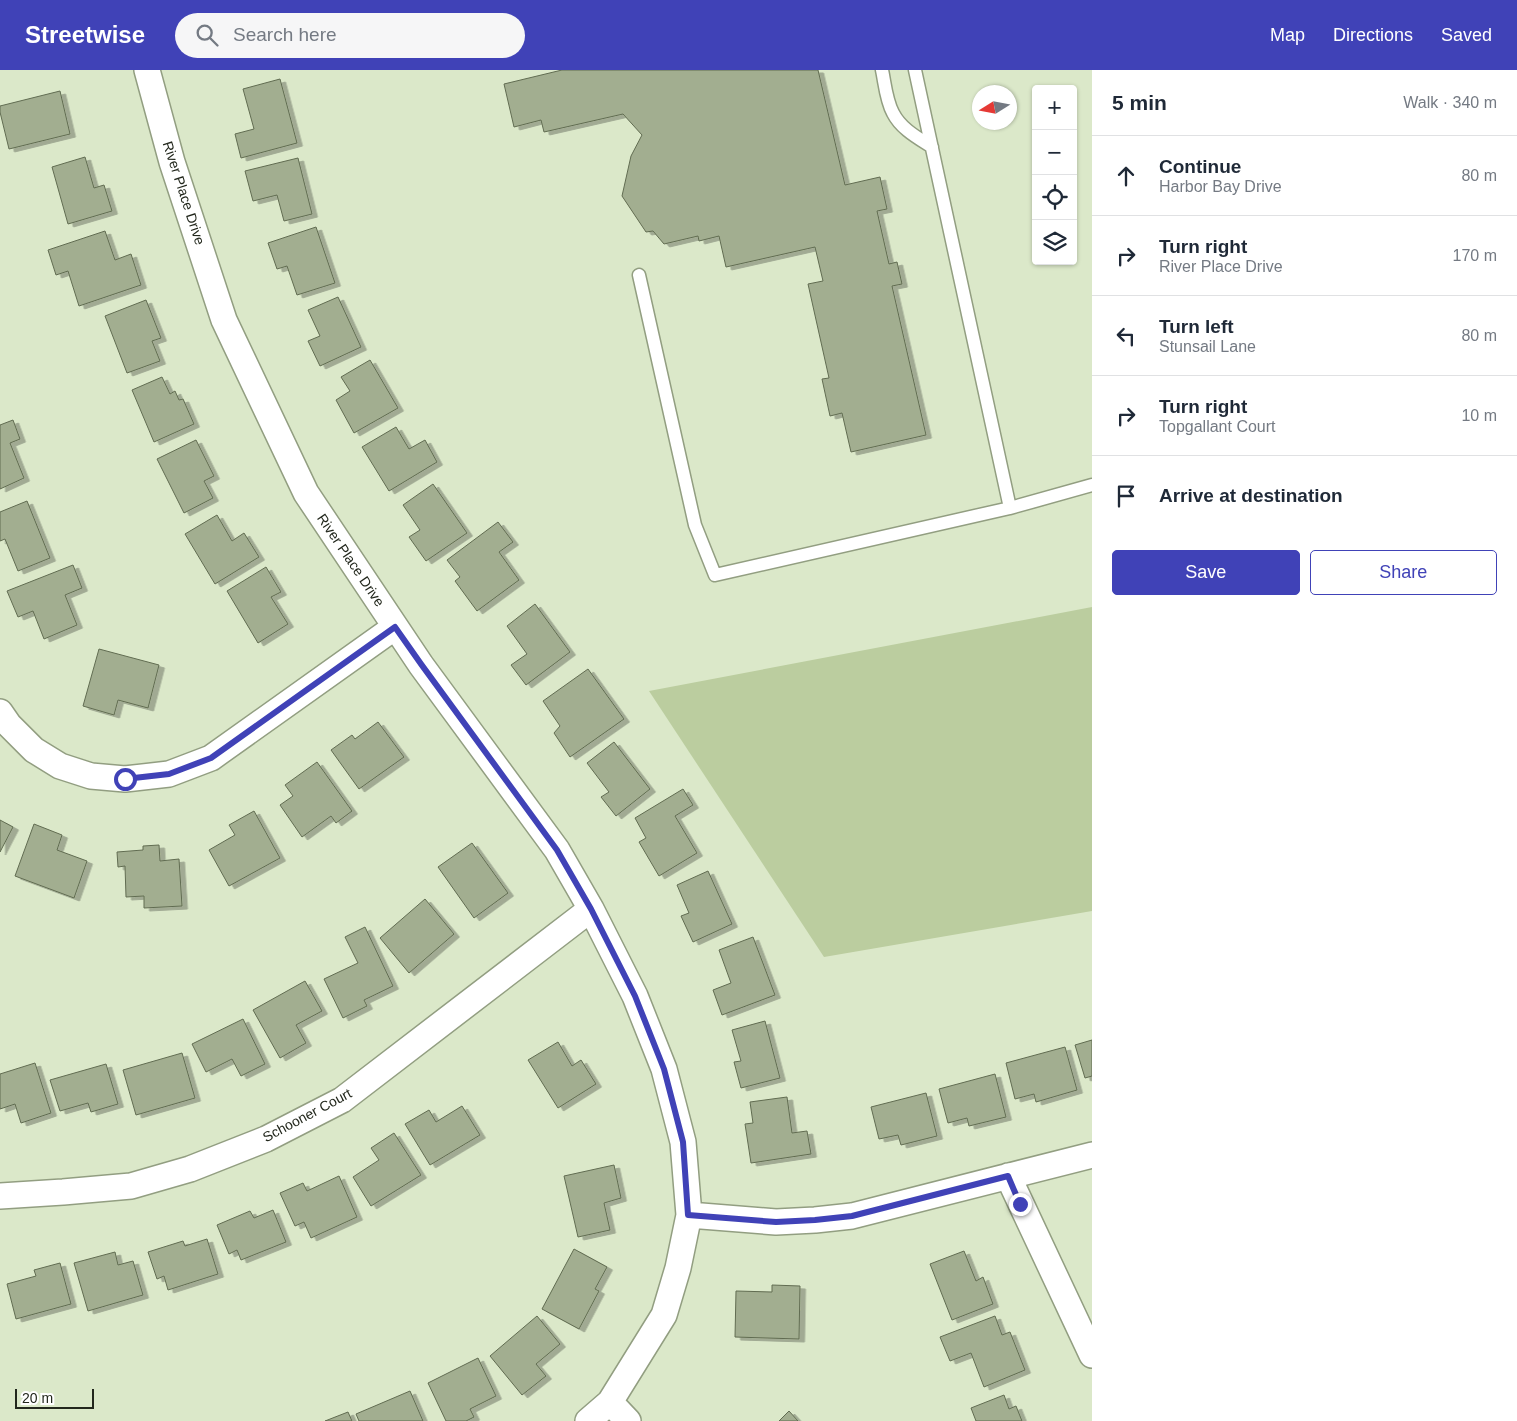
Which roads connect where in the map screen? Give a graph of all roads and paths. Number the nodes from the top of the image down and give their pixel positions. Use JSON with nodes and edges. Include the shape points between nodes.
{"nodes":[{"id":1,"x":148,"y":70,"type":"edge"},
{"id":2,"x":882,"y":70,"type":"edge"},
{"id":3,"x":915,"y":70,"type":"edge"},
{"id":4,"x":932,"y":147,"type":"junction"},
{"id":5,"x":639,"y":275,"type":"dead end"},
{"id":6,"x":1092,"y":486,"type":"edge"},
{"id":7,"x":1010,"y":508,"type":"junction"},
{"id":8,"x":395,"y":627,"type":"junction"},
{"id":9,"x":0,"y":712,"type":"edge"},
{"id":10,"x":591,"y":909,"type":"junction"},
{"id":11,"x":1092,"y":1155,"type":"edge"},
{"id":12,"x":1008,"y":1176,"type":"junction"},
{"id":13,"x":0,"y":1196,"type":"edge"},
{"id":14,"x":688,"y":1215,"type":"junction"},
{"id":15,"x":1092,"y":1355,"type":"edge"},
{"id":16,"x":610,"y":1402,"type":"junction"},
{"id":17,"x":588,"y":1421,"type":"edge"},
{"id":18,"x":628,"y":1421,"type":"edge"}],
"edges":[{"from":1,"to":8,"type":"street","name":"River Place Drive","via":[[172,162],[224,320],[306,493]]},
{"from":2,"to":4,"type":"lane","via":[[892,113],[909,132]]},
{"from":3,"to":4,"type":"lane"},
{"from":4,"to":7,"type":"lane"},
{"from":5,"to":7,"type":"lane","via":[[695,525],[716,575]]},
{"from":6,"to":7,"type":"lane"},
{"from":8,"to":9,"type":"street","via":[[211,758],[169,774],[125,779],[91,776],[60,766],[34,750]]},
{"from":8,"to":10,"type":"street","name":"River Place Drive","via":[[557,850]]},
{"from":10,"to":13,"type":"street","name":"Schooner Court","via":[[342,1100],[266,1139],[190,1169],[131,1186]]},
{"from":10,"to":14,"type":"street","name":"River Place Drive","via":[[635,996],[664,1069],[683,1142]]},
{"from":11,"to":12,"type":"street"},
{"from":12,"to":14,"type":"street","via":[[852,1216],[776,1222]]},
{"from":12,"to":15,"type":"street"},
{"from":14,"to":16,"type":"street","name":"River Place Drive","via":[[678,1268],[664,1315]]},
{"from":16,"to":17,"type":"street","name":"River Place Drive"},
{"from":16,"to":18,"type":"street"}]}
